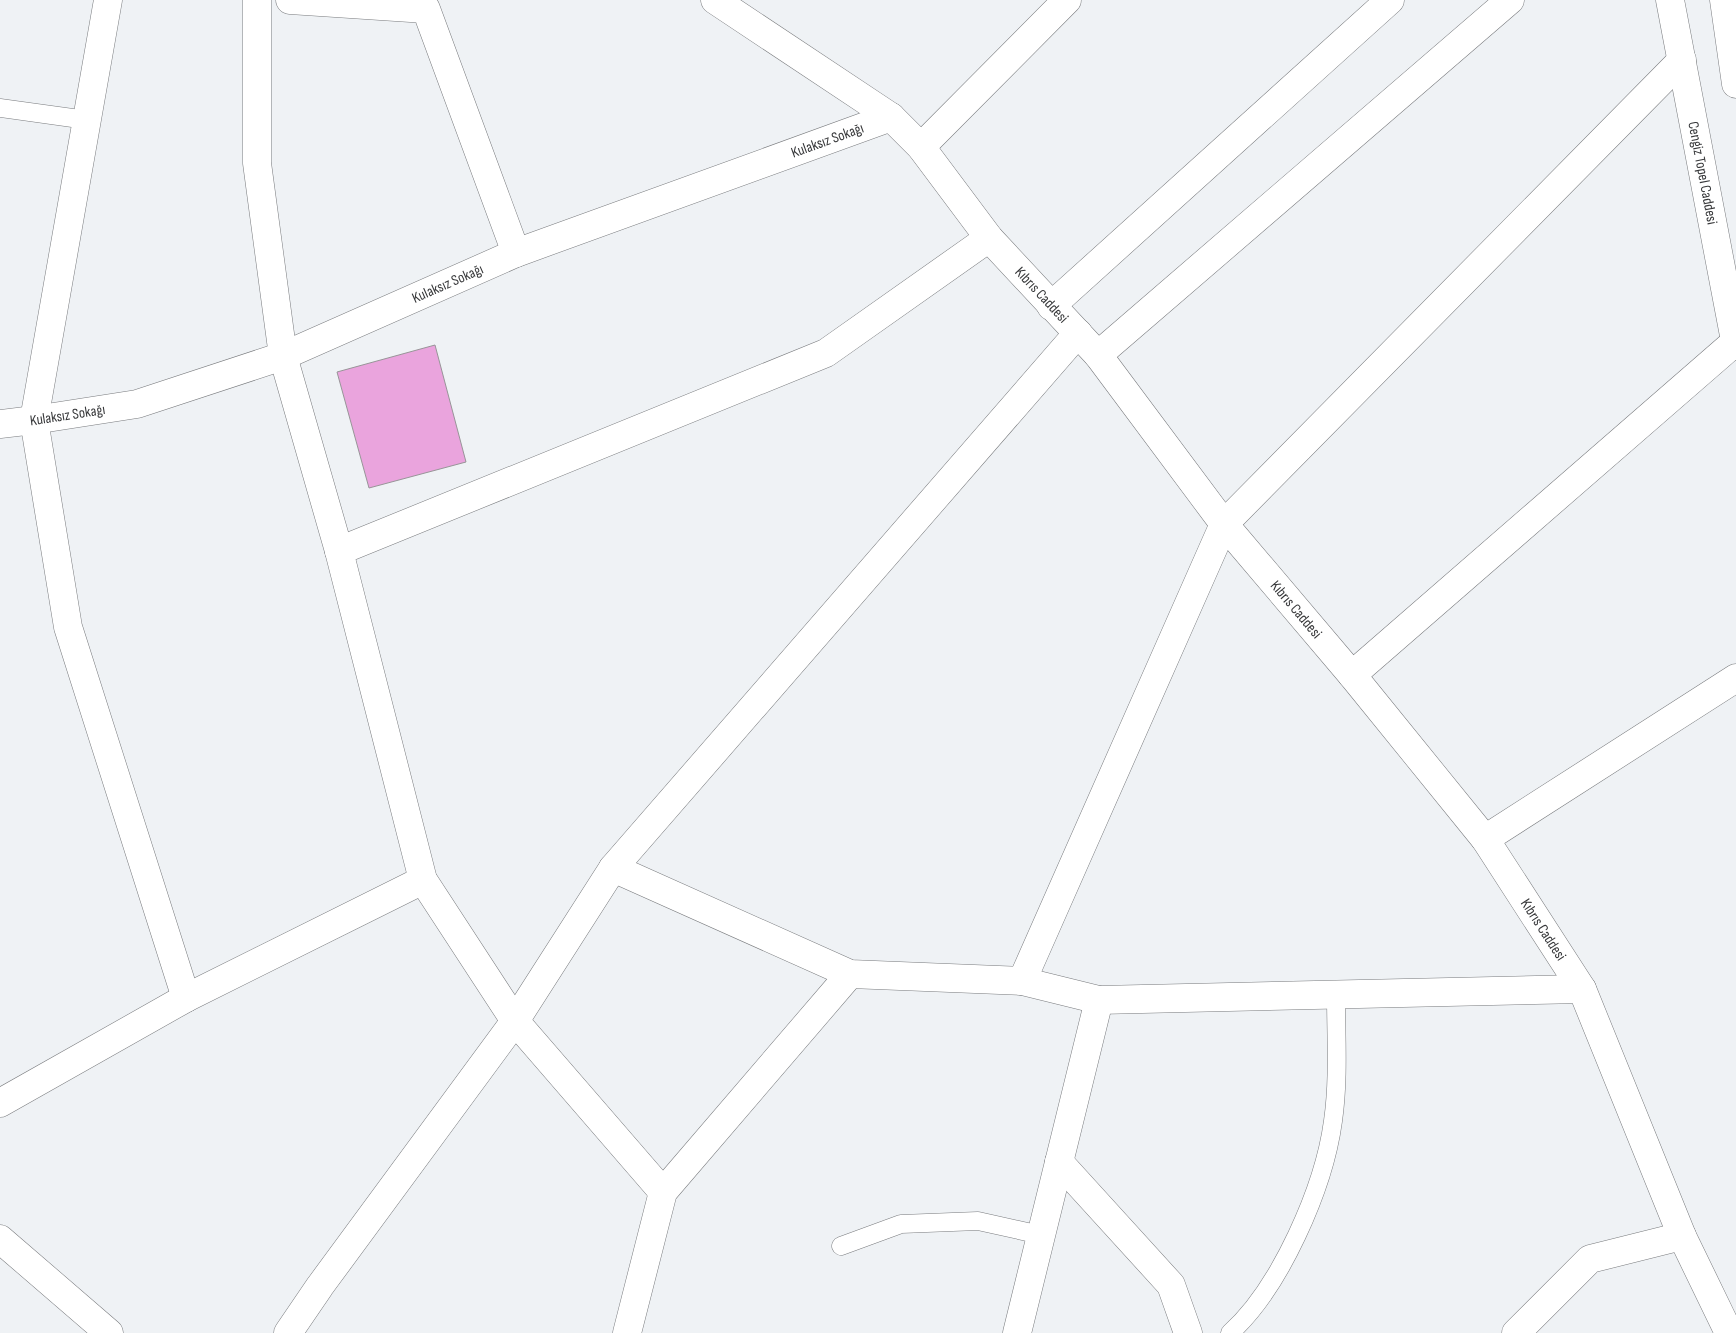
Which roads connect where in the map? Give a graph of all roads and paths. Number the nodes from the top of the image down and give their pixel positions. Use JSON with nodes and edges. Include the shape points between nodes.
{"nodes":[{"id":1,"x":108,"y":0,"type":"edge"},
{"id":2,"x":257,"y":0,"type":"edge"},
{"id":3,"x":290,"y":0,"type":"edge"},
{"id":4,"x":715,"y":0,"type":"edge"},
{"id":5,"x":1067,"y":0,"type":"edge"},
{"id":6,"x":1390,"y":0,"type":"edge"},
{"id":7,"x":1510,"y":0,"type":"edge"},
{"id":8,"x":1670,"y":0,"type":"edge"},
{"id":9,"x":1724,"y":0,"type":"edge"},
{"id":10,"x":1682,"y":60,"type":"junction"},
{"id":11,"x":1736,"y":84,"type":"edge"},
{"id":12,"x":0,"y":108,"type":"edge"},
{"id":13,"x":891,"y":116,"type":"junction"},
{"id":14,"x":87,"y":120,"type":"junction"},
{"id":15,"x":921,"y":147,"type":"junction"},
{"id":16,"x":989,"y":238,"type":"junction"},
{"id":17,"x":516,"y":253,"type":"junction"},
{"id":18,"x":1051,"y":306,"type":"junction"},
{"id":19,"x":1078,"y":333,"type":"junction"},
{"id":20,"x":1736,"y":344,"type":"edge"},
{"id":21,"x":1098,"y":355,"type":"junction"},
{"id":22,"x":283,"y":356,"type":"junction"},
{"id":23,"x":34,"y":420,"type":"junction"},
{"id":24,"x":0,"y":424,"type":"edge"},
{"id":25,"x":1224,"y":524,"type":"junction"},
{"id":26,"x":339,"y":551,"type":"junction"},
{"id":27,"x":1352,"y":675,"type":"junction"},
{"id":28,"x":1736,"y":678,"type":"edge"},
{"id":29,"x":1485,"y":839,"type":"junction"},
{"id":30,"x":613,"y":868,"type":"junction"},
{"id":31,"x":423,"y":880,"type":"junction"},
{"id":32,"x":850,"y":974,"type":"junction"},
{"id":33,"x":1022,"y":981,"type":"junction"},
{"id":34,"x":1582,"y":989,"type":"junction"},
{"id":35,"x":1336,"y":995,"type":"junction"},
{"id":36,"x":186,"y":998,"type":"junction"},
{"id":37,"x":1099,"y":1000,"type":"junction"},
{"id":38,"x":515,"y":1021,"type":"junction"},
{"id":39,"x":0,"y":1103,"type":"edge"},
{"id":40,"x":1058,"y":1162,"type":"junction"},
{"id":41,"x":662,"y":1192,"type":"junction"},
{"id":42,"x":1041,"y":1234,"type":"junction"},
{"id":43,"x":1682,"y":1236,"type":"junction"},
{"id":44,"x":0,"y":1239,"type":"edge"},
{"id":45,"x":841,"y":1246,"type":"dead end"},
{"id":46,"x":109,"y":1333,"type":"edge"},
{"id":47,"x":288,"y":1333,"type":"edge"},
{"id":48,"x":627,"y":1333,"type":"edge"},
{"id":49,"x":1017,"y":1333,"type":"edge"},
{"id":50,"x":1188,"y":1333,"type":"edge"},
{"id":51,"x":1230,"y":1333,"type":"edge"},
{"id":52,"x":1516,"y":1333,"type":"edge"},
{"id":53,"x":1729,"y":1333,"type":"edge"}],
"edges":[{"from":1,"to":14,"type":"street"},
{"from":2,"to":22,"type":"street","via":[[257,163]]},
{"from":3,"to":17,"type":"street","via":[[426,8]]},
{"from":4,"to":13,"type":"street","name":"Kıbrıs Caddesi"},
{"from":5,"to":15,"type":"street"},
{"from":6,"to":18,"type":"street"},
{"from":7,"to":21,"type":"street"},
{"from":8,"to":10,"type":"street","name":"Cengiz Topel Caddesi"},
{"from":9,"to":11,"type":"street"},
{"from":10,"to":20,"type":"street","name":"Cengiz Topel Caddesi"},
{"from":10,"to":25,"type":"street"},
{"from":12,"to":14,"type":"lane"},
{"from":13,"to":15,"type":"street","name":"Kıbrıs Caddesi"},
{"from":13,"to":17,"type":"street","name":"Kulaksız Sokağı"},
{"from":14,"to":23,"type":"street"},
{"from":15,"to":16,"type":"street","name":"Kıbrıs Caddesi"},
{"from":16,"to":18,"type":"street","name":"Kıbrıs Caddesi"},
{"from":16,"to":26,"type":"street","via":[[826,353]]},
{"from":17,"to":22,"type":"street","name":"Kulaksız Sokağı"},
{"from":18,"to":19,"type":"street","name":"Kıbrıs Caddesi"},
{"from":19,"to":21,"type":"street","name":"Kıbrıs Caddesi"},
{"from":19,"to":30,"type":"street"},
{"from":20,"to":27,"type":"street"},
{"from":21,"to":25,"type":"street","name":"Kıbrıs Caddesi"},
{"from":22,"to":23,"type":"street","name":"Kulaksız Sokağı","via":[[137,404]]},
{"from":22,"to":26,"type":"street"},
{"from":23,"to":24,"type":"street","name":"Kulaksız Sokağı"},
{"from":23,"to":36,"type":"street","via":[[68,627]]},
{"from":25,"to":27,"type":"street","name":"Kıbrıs Caddesi"},
{"from":25,"to":33,"type":"street"},
{"from":26,"to":31,"type":"street"},
{"from":27,"to":29,"type":"street","name":"Kıbrıs Caddesi"},
{"from":28,"to":29,"type":"street"},
{"from":29,"to":34,"type":"street","name":"Kıbrıs Caddesi"},
{"from":30,"to":32,"type":"street"},
{"from":30,"to":38,"type":"street"},
{"from":31,"to":36,"type":"street"},
{"from":31,"to":38,"type":"street"},
{"from":32,"to":33,"type":"street"},
{"from":32,"to":41,"type":"street"},
{"from":33,"to":37,"type":"street"},
{"from":34,"to":35,"type":"street"},
{"from":34,"to":43,"type":"street","name":"Kıbrıs Caddesi"},
{"from":35,"to":37,"type":"street"},
{"from":35,"to":51,"type":"lane","via":[[1336,1089],[1327,1153],[1319,1179],[1303,1222],[1282,1263],[1245,1320]]},
{"from":36,"to":39,"type":"street"},
{"from":37,"to":40,"type":"street"},
{"from":38,"to":41,"type":"street"},
{"from":38,"to":47,"type":"street"},
{"from":40,"to":42,"type":"street"},
{"from":40,"to":50,"type":"street","via":[[1171,1285]]},
{"from":41,"to":48,"type":"street"},
{"from":42,"to":45,"type":"lane","via":[[978,1222],[901,1224]]},
{"from":42,"to":49,"type":"street"},
{"from":43,"to":52,"type":"street","via":[[1590,1260]]},
{"from":43,"to":53,"type":"street","name":"Kıbrıs Caddesi"},
{"from":44,"to":46,"type":"street"}]}
